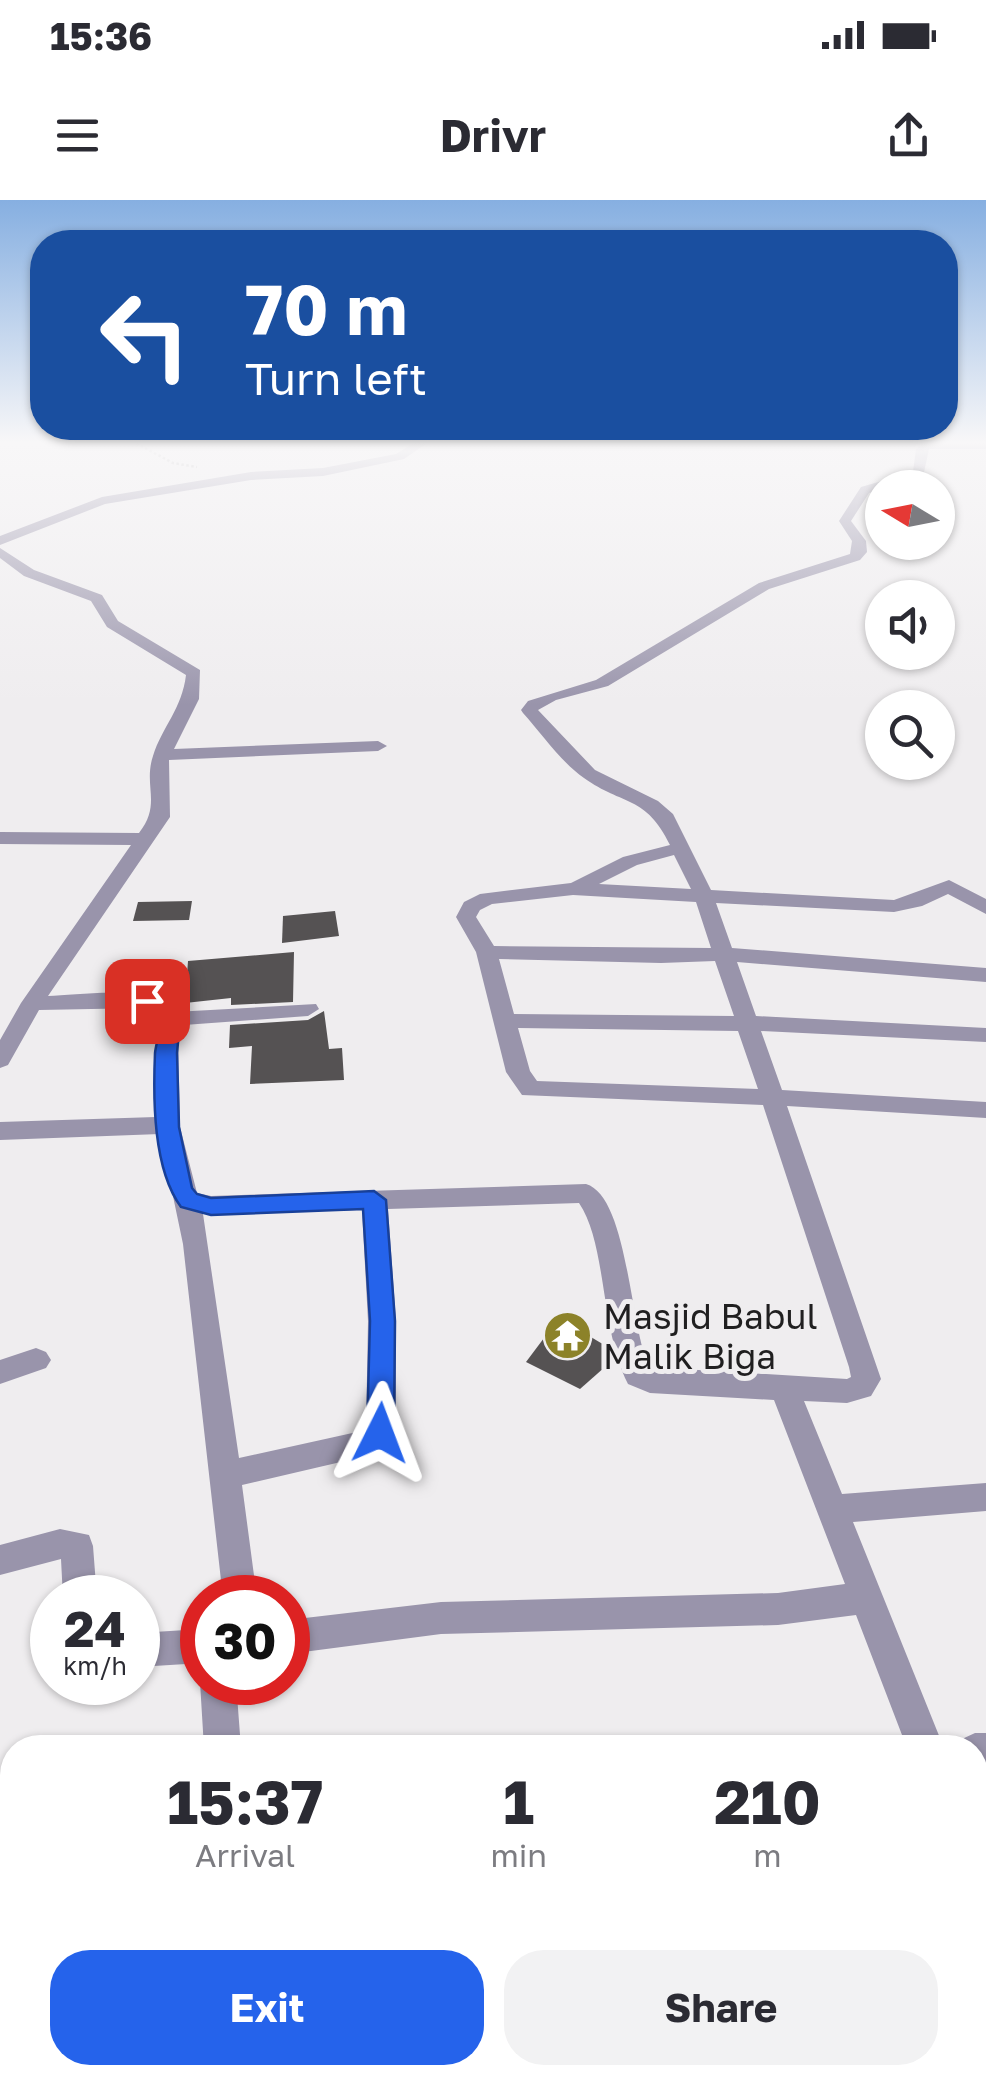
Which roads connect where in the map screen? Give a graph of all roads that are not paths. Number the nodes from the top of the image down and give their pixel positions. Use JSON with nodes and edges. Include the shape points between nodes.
{"nodes":[{"id":1,"x":29,"y":529,"type":"edge"},
{"id":2,"x":847,"y":529,"type":"edge"},
{"id":3,"x":0,"y":540,"type":"edge"},
{"id":4,"x":0,"y":552,"type":"edge"},
{"id":5,"x":378,"y":746,"type":"dead end"},
{"id":6,"x":161,"y":755,"type":"junction"},
{"id":7,"x":0,"y":838,"type":"edge"},
{"id":8,"x":144,"y":839,"type":"junction"},
{"id":9,"x":680,"y":848,"type":"junction"},
{"id":10,"x":573,"y":889,"type":"junction"},
{"id":11,"x":704,"y":896,"type":"junction"},
{"id":12,"x":986,"y":908,"type":"edge"},
{"id":13,"x":487,"y":952,"type":"junction"},
{"id":14,"x":723,"y":954,"type":"junction"},
{"id":15,"x":986,"y":975,"type":"edge"},
{"id":16,"x":308,"y":1010,"type":"dead end"},
{"id":17,"x":18,"y":1013,"type":"edge"},
{"id":18,"x":504,"y":1021,"type":"junction"},
{"id":19,"x":170,"y":1022,"type":"junction"},
{"id":20,"x":747,"y":1022,"type":"junction"},
{"id":21,"x":986,"y":1035,"type":"edge"},
{"id":22,"x":0,"y":1060,"type":"edge"},
{"id":23,"x":773,"y":1098,"type":"junction"},
{"id":24,"x":986,"y":1110,"type":"edge"},
{"id":25,"x":168,"y":1127,"type":"junction"},
{"id":26,"x":0,"y":1131,"type":"edge"},
{"id":27,"x":374,"y":1200,"type":"junction"},
{"id":28,"x":189,"y":1201,"type":"junction"},
{"id":29,"x":36,"y":1360,"type":"dead end"},
{"id":30,"x":0,"y":1372,"type":"edge"},
{"id":31,"x":786,"y":1390,"type":"junction"},
{"id":32,"x":225,"y":1474,"type":"junction"},
{"id":33,"x":986,"y":1497,"type":"edge"},
{"id":34,"x":833,"y":1509,"type":"junction"},
{"id":35,"x":0,"y":1560,"type":"edge"},
{"id":36,"x":78,"y":1575,"type":"edge"},
{"id":37,"x":237,"y":1575,"type":"edge"},
{"id":38,"x":868,"y":1597,"type":"junction"},
{"id":39,"x":310,"y":1635,"type":"edge"},
{"id":40,"x":219,"y":1705,"type":"edge"},
{"id":41,"x":221,"y":1735,"type":"edge"},
{"id":42,"x":921,"y":1735,"type":"edge"}],
"edges":[{"from":1,"to":3,"type":"street"},
{"from":2,"to":9,"type":"street","via":[[859,541],[855,556],[764,586],[590,689],[530,706],[534,719],[589,774],[666,818]]},
{"from":4,"to":6,"type":"street","via":[[29,572],[94,597],[112,624],[190,668],[191,699]]},
{"from":5,"to":6,"type":"street"},
{"from":6,"to":8,"type":"street","via":[[161,818]]},
{"from":7,"to":8,"type":"street"},
{"from":8,"to":17,"type":"street"},
{"from":9,"to":10,"type":"street"},
{"from":9,"to":11,"type":"street"},
{"from":10,"to":11,"type":"street"},
{"from":10,"to":13,"type":"street","via":[[475,904],[466,917]]},
{"from":11,"to":12,"type":"street","via":[[894,906],[947,886]]},
{"from":11,"to":14,"type":"street"},
{"from":13,"to":14,"type":"street"},
{"from":13,"to":18,"type":"street"},
{"from":14,"to":15,"type":"street"},
{"from":14,"to":20,"type":"street"},
{"from":16,"to":19,"type":"street","via":[[206,1013]]},
{"from":17,"to":19,"type":"street","via":[[147,1001]]},
{"from":17,"to":22,"type":"street"},
{"from":18,"to":20,"type":"street"},
{"from":18,"to":23,"type":"street","via":[[518,1072],[530,1089]]},
{"from":19,"to":25,"type":"street"},
{"from":20,"to":21,"type":"street"},
{"from":20,"to":23,"type":"street"},
{"from":23,"to":24,"type":"street"},
{"from":23,"to":31,"type":"street","via":[[866,1379],[847,1392]]},
{"from":25,"to":26,"type":"street"},
{"from":25,"to":28,"type":"street"},
{"from":27,"to":28,"type":"street","via":[[211,1206]]},
{"from":27,"to":31,"type":"street","via":[[586,1193],[601,1223],[638,1375]]},
{"from":27,"to":32,"type":"street","via":[[380,1433],[375,1441]]},
{"from":28,"to":32,"type":"street"},
{"from":29,"to":30,"type":"street"},
{"from":31,"to":34,"type":"street"},
{"from":32,"to":37,"type":"street"},
{"from":33,"to":34,"type":"street"},
{"from":34,"to":38,"type":"street"},
{"from":35,"to":36,"type":"street","via":[[76,1546]]},
{"from":38,"to":39,"type":"street","via":[[778,1608],[442,1618]]},
{"from":38,"to":42,"type":"street"},
{"from":40,"to":41,"type":"street"}]}
